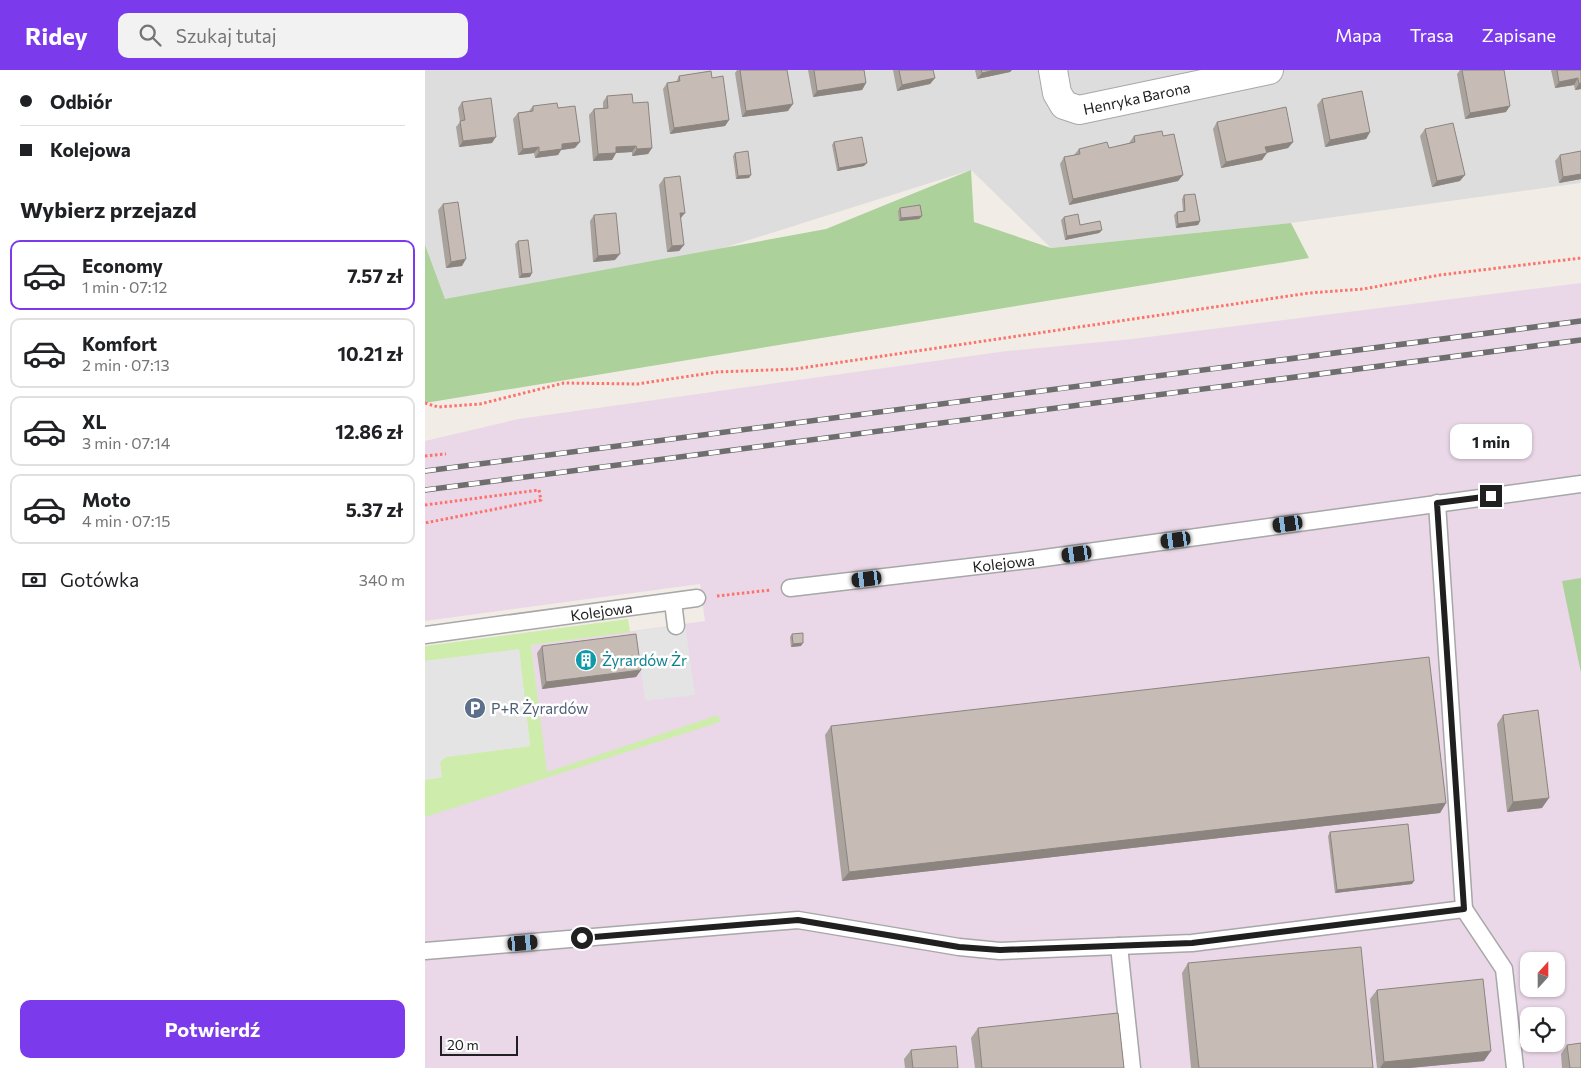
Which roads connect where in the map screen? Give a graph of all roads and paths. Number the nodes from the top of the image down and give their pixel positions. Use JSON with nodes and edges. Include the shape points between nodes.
{"nodes":[{"id":1,"x":1053,"y":70,"type":"edge"},
{"id":2,"x":1269,"y":70,"type":"edge"},
{"id":3,"x":1581,"y":258,"type":"edge"},
{"id":4,"x":425,"y":403,"type":"edge"},
{"id":5,"x":446,"y":454,"type":"dead end"},
{"id":6,"x":425,"y":456,"type":"edge"},
{"id":7,"x":1581,"y":484,"type":"edge"},
{"id":8,"x":1437,"y":503,"type":"junction"},
{"id":9,"x":425,"y":505,"type":"edge"},
{"id":10,"x":425,"y":524,"type":"edge"},
{"id":11,"x":791,"y":588,"type":"joint"},
{"id":12,"x":697,"y":598,"type":"joint"},
{"id":13,"x":673,"y":602,"type":"junction"},
{"id":14,"x":676,"y":626,"type":"dead end"},
{"id":15,"x":425,"y":635,"type":"edge"},
{"id":16,"x":1464,"y":909,"type":"junction"},
{"id":17,"x":1119,"y":946,"type":"junction"},
{"id":18,"x":425,"y":952,"type":"edge"},
{"id":19,"x":1132,"y":1068,"type":"edge"},
{"id":20,"x":1515,"y":1068,"type":"edge"}],
"edges":[{"from":1,"to":2,"type":"street","name":"Henryka Barona","via":[[1057,93],[1064,105],[1079,110]]},
{"from":3,"to":4,"type":"path","via":[[1440,274],[1363,289],[1299,295],[795,369],[717,372],[637,384],[564,384],[480,404],[438,407]]},
{"from":5,"to":6,"type":"path"},
{"from":7,"to":8,"type":"lane","name":"Kolejowa"},
{"from":8,"to":11,"type":"lane","name":"Kolejowa","via":[[1037,559]]},
{"from":8,"to":16,"type":"lane"},
{"from":9,"to":10,"type":"path","via":[[539,490],[541,500]]},
{"from":11,"to":12,"type":"path"},
{"from":12,"to":13,"type":"lane","name":"Kolejowa"},
{"from":13,"to":14,"type":"lane"},
{"from":13,"to":15,"type":"lane","name":"Kolejowa"},
{"from":16,"to":17,"type":"lane","via":[[1192,943]]},
{"from":16,"to":20,"type":"lane","via":[[1504,969]]},
{"from":17,"to":18,"type":"lane","via":[[1000,950],[959,947],[798,920]]},
{"from":17,"to":19,"type":"lane"}]}
